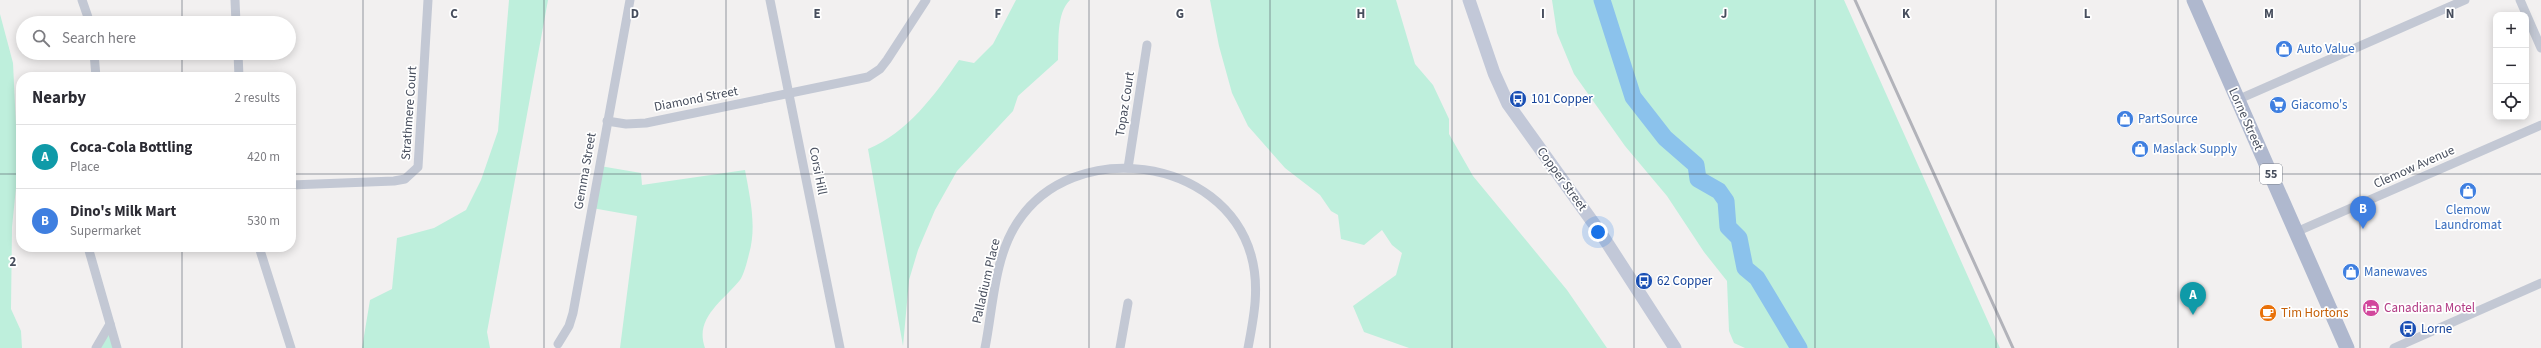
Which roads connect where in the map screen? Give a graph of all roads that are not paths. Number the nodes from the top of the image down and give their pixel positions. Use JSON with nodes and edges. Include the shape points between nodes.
{"nodes":[{"id":1,"x":82,"y":0,"type":"edge"},
{"id":2,"x":235,"y":0,"type":"edge"},
{"id":3,"x":428,"y":0,"type":"edge"},
{"id":4,"x":630,"y":0,"type":"edge"},
{"id":5,"x":770,"y":0,"type":"edge"},
{"id":6,"x":926,"y":0,"type":"edge"},
{"id":7,"x":1469,"y":0,"type":"edge"},
{"id":8,"x":2194,"y":0,"type":"edge"},
{"id":9,"x":2465,"y":0,"type":"edge"},
{"id":10,"x":2520,"y":0,"type":"edge"},
{"id":11,"x":88,"y":16,"type":"edge"},
{"id":12,"x":236,"y":16,"type":"edge"},
{"id":13,"x":1147,"y":44,"type":"dead end"},
{"id":14,"x":2541,"y":48,"type":"edge"},
{"id":15,"x":95,"y":60,"type":"edge"},
{"id":16,"x":238,"y":60,"type":"edge"},
{"id":17,"x":96,"y":72,"type":"edge"},
{"id":18,"x":239,"y":72,"type":"edge"},
{"id":19,"x":789,"y":93,"type":"junction"},
{"id":20,"x":2237,"y":100,"type":"junction"},
{"id":21,"x":607,"y":121,"type":"junction"},
{"id":22,"x":2541,"y":125,"type":"edge"},
{"id":23,"x":1128,"y":168,"type":"junction"},
{"id":24,"x":296,"y":184,"type":"edge"},
{"id":25,"x":2296,"y":232,"type":"junction"},
{"id":26,"x":89,"y":252,"type":"edge"},
{"id":27,"x":262,"y":252,"type":"edge"},
{"id":28,"x":2541,"y":283,"type":"edge"},
{"id":29,"x":1128,"y":303,"type":"dead end"},
{"id":30,"x":110,"y":324,"type":"junction"},
{"id":31,"x":558,"y":344,"type":"dead end"},
{"id":32,"x":96,"y":348,"type":"edge"},
{"id":33,"x":117,"y":348,"type":"edge"},
{"id":34,"x":291,"y":348,"type":"edge"},
{"id":35,"x":840,"y":348,"type":"edge"},
{"id":36,"x":985,"y":348,"type":"edge"},
{"id":37,"x":1120,"y":348,"type":"edge"},
{"id":38,"x":1248,"y":348,"type":"edge"},
{"id":39,"x":1676,"y":348,"type":"edge"},
{"id":40,"x":2347,"y":348,"type":"edge"},
{"id":41,"x":2394,"y":348,"type":"edge"}],
"edges":[{"from":1,"to":11,"type":"street"},
{"from":2,"to":12,"type":"street"},
{"from":3,"to":24,"type":"street","name":"Strathmere Court","via":[[421,156],[418,166],[405,179],[394,181]]},
{"from":4,"to":21,"type":"street","name":"Gemma Street"},
{"from":5,"to":19,"type":"street","name":"Corsi Hill"},
{"from":6,"to":19,"type":"street","name":"Diamond Street","via":[[887,60],[874,74]]},
{"from":7,"to":39,"type":"street","name":"Copper Street","via":[[1494,73],[1508,104],[1602,235]]},
{"from":8,"to":20,"type":"main road","name":"Lorne Street","number":"55"},
{"from":9,"to":20,"type":"street"},
{"from":10,"to":14,"type":"street"},
{"from":13,"to":23,"type":"street","name":"Topaz Court"},
{"from":15,"to":17,"type":"street"},
{"from":16,"to":18,"type":"street"},
{"from":19,"to":21,"type":"street","name":"Diamond Street","via":[[646,123],[626,124]]},
{"from":19,"to":35,"type":"street","name":"Corsi Hill"},
{"from":20,"to":25,"type":"main road","name":"Lorne Street","number":"55"},
{"from":21,"to":31,"type":"street","name":"Gemma Street","via":[[573,313],[569,326]]},
{"from":22,"to":25,"type":"street","name":"Clemow Avenue"},
{"from":23,"to":36,"type":"street","name":"Palladium Place","via":[[1102,168],[1071,177],[1049,189],[1027,210],[1009,236],[1004,251]]},
{"from":23,"to":38,"type":"street","name":"Palladium Place","via":[[1178,179],[1199,189],[1220,205],[1240,230],[1251,254],[1257,282]]},
{"from":25,"to":40,"type":"main road","name":"Lorne Street","number":"55"},
{"from":26,"to":30,"type":"street"},
{"from":27,"to":34,"type":"street"},
{"from":28,"to":41,"type":"street"},
{"from":29,"to":37,"type":"street"},
{"from":30,"to":32,"type":"street"},
{"from":30,"to":33,"type":"street"}]}
